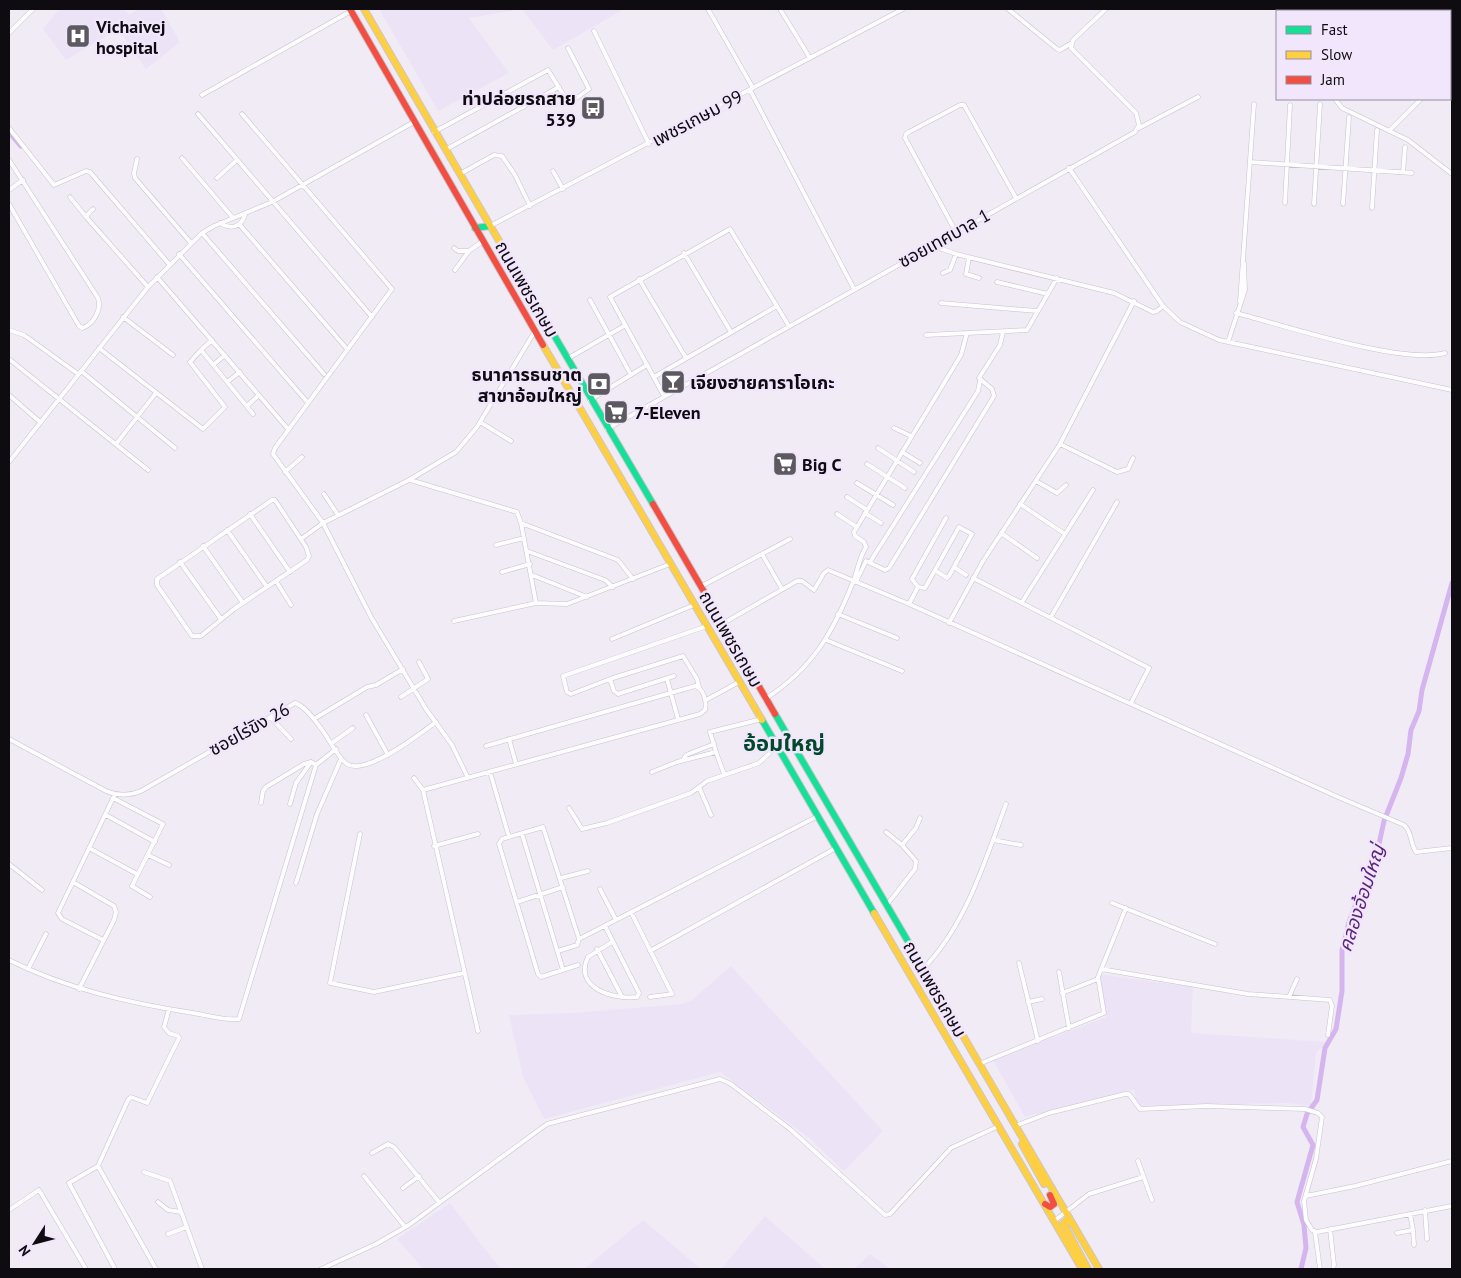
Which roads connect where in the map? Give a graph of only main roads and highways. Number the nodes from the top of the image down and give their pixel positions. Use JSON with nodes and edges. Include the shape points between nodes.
{"nodes":[{"id":1,"x":364,"y":9,"type":"edge"},
{"id":2,"x":350,"y":10,"type":"edge"},
{"id":3,"x":482,"y":212,"type":"junction"},
{"id":4,"x":470,"y":219,"type":"junction"},
{"id":5,"x":490,"y":226,"type":"junction"},
{"id":6,"x":475,"y":228,"type":"junction"},
{"id":7,"x":1019,"y":1134,"type":"junction"},
{"id":8,"x":1042,"y":1201,"type":"junction"},
{"id":9,"x":1073,"y":1224,"type":"junction"},
{"id":10,"x":1082,"y":1269,"type":"edge"},
{"id":11,"x":1088,"y":1269,"type":"edge"},
{"id":12,"x":1099,"y":1269,"type":"edge"}],
"edges":[{"from":1,"to":3,"type":"main road","name":"ถนนเพชรเกษม"},
{"from":2,"to":4,"type":"main road","name":"ถนนเพชรเกษม"},
{"from":3,"to":4,"type":"main road","via":[[479,219]]},
{"from":3,"to":5,"type":"main road","name":"ถนนเพชรเกษม"},
{"from":4,"to":6,"type":"main road","name":"ถนนเพชรเกษม"},
{"from":5,"to":6,"type":"main road"},
{"from":5,"to":7,"type":"main road","name":"ถนนเพชรเกษม"},
{"from":6,"to":8,"type":"main road","name":"ถนนเพชรเกษม"},
{"from":7,"to":8,"type":"main road","via":[[1026,1154],[1054,1204],[1050,1207]]},
{"from":7,"to":9,"type":"main road","name":"ถนนเพชรเกษม"},
{"from":8,"to":10,"type":"main road","name":"ถนนเพชรเกษม"},
{"from":9,"to":11,"type":"main road","via":[[1067,1220],[1062,1223]]},
{"from":9,"to":12,"type":"main road","name":"ถนนเพชรเกษม"}]}
